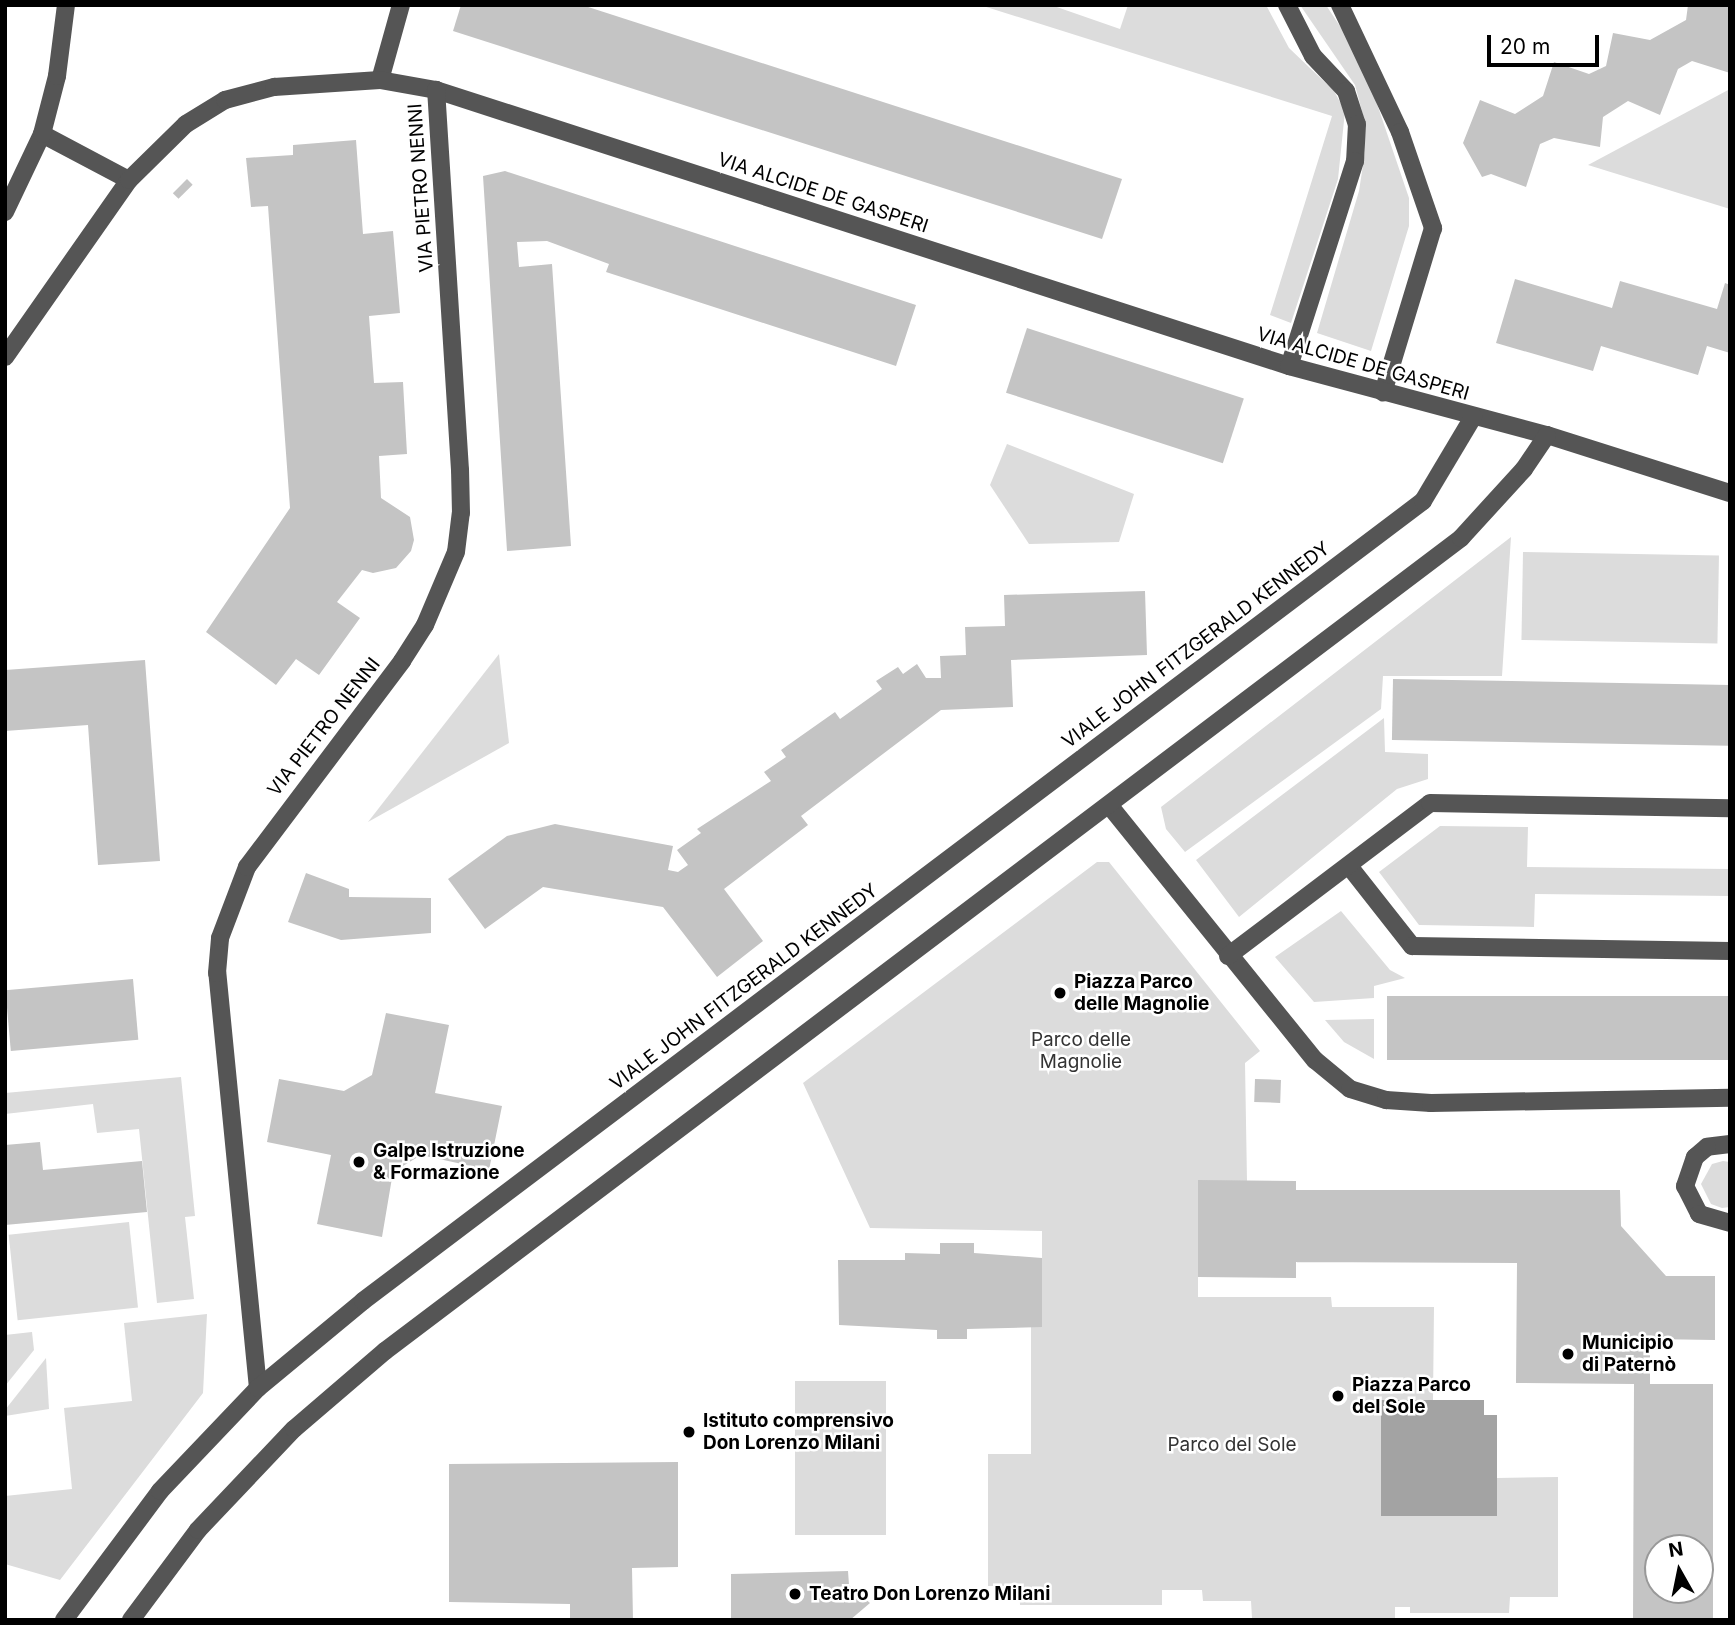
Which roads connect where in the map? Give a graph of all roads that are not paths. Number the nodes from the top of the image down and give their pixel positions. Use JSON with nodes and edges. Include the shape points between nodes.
{"nodes":[{"id":1,"x":66,"y":5,"type":"edge"},
{"id":2,"x":401,"y":5,"type":"edge"},
{"id":3,"x":1287,"y":5,"type":"edge"},
{"id":4,"x":1340,"y":5,"type":"edge"},
{"id":5,"x":380,"y":80,"type":"junction"},
{"id":6,"x":436,"y":90,"type":"junction"},
{"id":7,"x":42,"y":134,"type":"junction"},
{"id":8,"x":129,"y":180,"type":"junction"},
{"id":9,"x":5,"y":212,"type":"edge"},
{"id":10,"x":5,"y":357,"type":"edge"},
{"id":11,"x":1289,"y":366,"type":"junction"},
{"id":12,"x":1383,"y":393,"type":"junction"},
{"id":13,"x":1473,"y":417,"type":"junction"},
{"id":14,"x":1547,"y":435,"type":"junction"},
{"id":15,"x":1730,"y":494,"type":"edge"},
{"id":16,"x":1109,"y":806,"type":"junction"},
{"id":17,"x":1730,"y":808,"type":"edge"},
{"id":18,"x":1349,"y":866,"type":"junction"},
{"id":19,"x":1730,"y":951,"type":"edge"},
{"id":20,"x":1228,"y":956,"type":"junction"},
{"id":21,"x":1730,"y":1098,"type":"edge"},
{"id":22,"x":1730,"y":1144,"type":"edge"},
{"id":23,"x":1730,"y":1223,"type":"edge"},
{"id":24,"x":258,"y":1388,"type":"junction"},
{"id":25,"x":139,"y":1617,"type":"edge"},
{"id":26,"x":64,"y":1620,"type":"edge"}],
"edges":[{"from":1,"to":7,"type":"street","via":[[57,76]]},
{"from":2,"to":5,"type":"street"},
{"from":3,"to":11,"type":"street","via":[[1313,56],[1346,91],[1357,124],[1355,161]]},
{"from":4,"to":12,"type":"street","via":[[1400,132],[1433,228]]},
{"from":5,"to":6,"type":"street","name":"VIA ALCIDE DE GASPERI"},
{"from":5,"to":8,"type":"street","name":"VIA ALCIDE DE GASPERI","via":[[274,87],[225,100],[186,124]]},
{"from":6,"to":11,"type":"street","name":"VIA ALCIDE DE GASPERI"},
{"from":6,"to":24,"type":"street","name":"VIA PIETRO NENNI","via":[[460,470],[456,552],[425,625],[402,661],[247,867],[220,938],[217,973]]},
{"from":7,"to":8,"type":"street"},
{"from":7,"to":9,"type":"street"},
{"from":8,"to":10,"type":"street","name":"VIA ALCIDE DE GASPERI"},
{"from":11,"to":12,"type":"street","name":"VIA ALCIDE DE GASPERI"},
{"from":12,"to":13,"type":"street","name":"VIA ALCIDE DE GASPERI"},
{"from":13,"to":14,"type":"street","name":"VIA ALCIDE DE GASPERI"},
{"from":13,"to":24,"type":"street","name":"VIALE JOHN FITZGERALD KENNEDY","via":[[1423,501],[374,1292]]},
{"from":14,"to":15,"type":"street","name":"VIA ALCIDE DE GASPERI"},
{"from":14,"to":16,"type":"street","via":[[1524,469],[1461,538]]},
{"from":16,"to":20,"type":"street"},
{"from":16,"to":25,"type":"street","via":[[385,1351],[294,1429],[217,1510]]},
{"from":17,"to":18,"type":"street","via":[[1430,803]]},
{"from":18,"to":19,"type":"street","via":[[1412,946]]},
{"from":18,"to":20,"type":"street"},
{"from":20,"to":21,"type":"street","via":[[1315,1060],[1350,1088],[1386,1100]]},
{"from":22,"to":23,"type":"street","via":[[1707,1147],[1695,1157],[1685,1186],[1699,1214]]},
{"from":24,"to":26,"type":"street","name":"VIALE JOHN FITZGERALD KENNEDY","via":[[159,1491]]}]}
